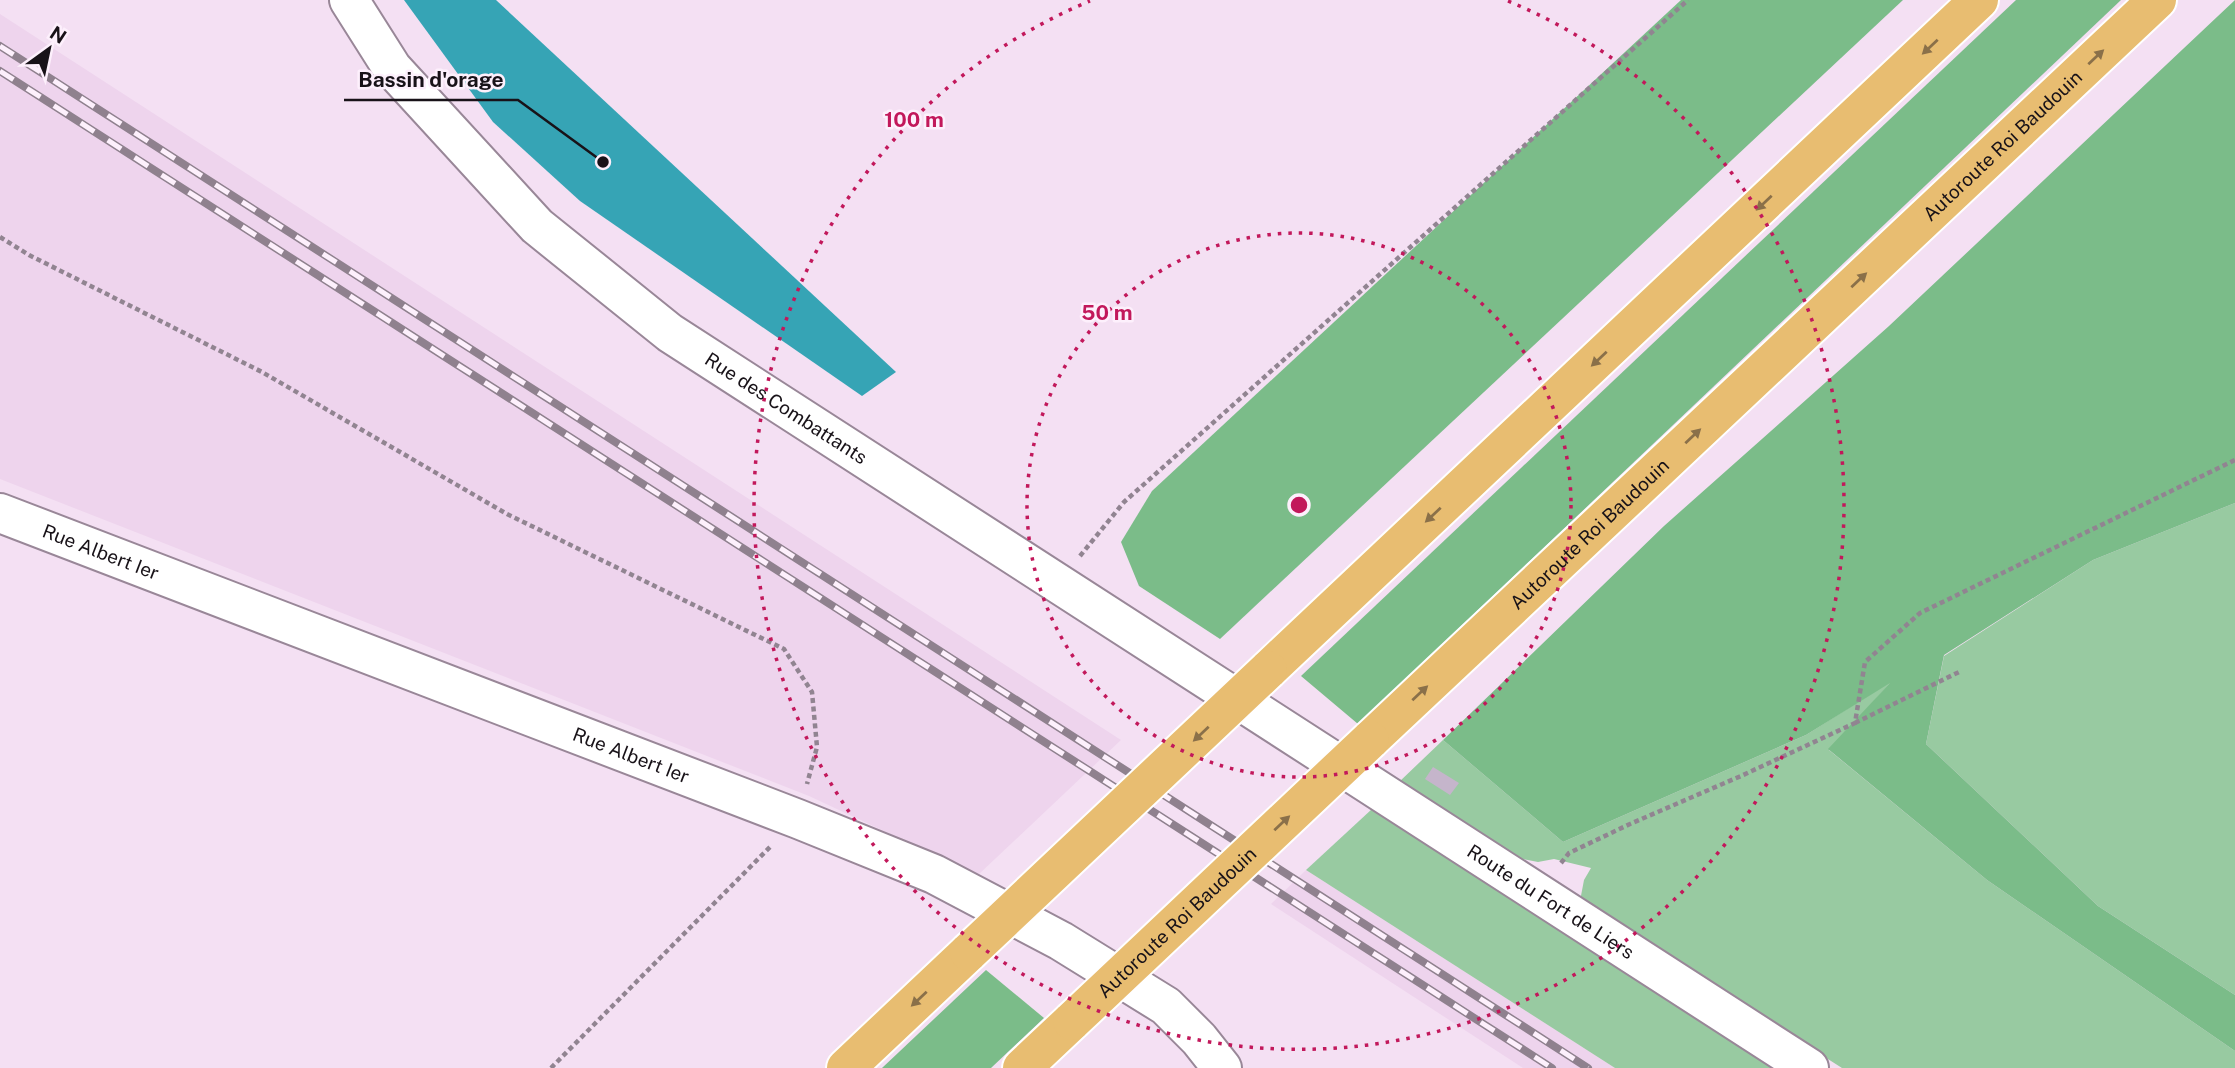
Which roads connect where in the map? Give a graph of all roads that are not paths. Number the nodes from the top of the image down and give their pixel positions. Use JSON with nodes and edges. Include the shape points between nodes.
{"nodes":[{"id":1,"x":349,"y":0,"type":"edge"},
{"id":2,"x":1979,"y":0,"type":"edge"},
{"id":3,"x":2157,"y":0,"type":"edge"},
{"id":4,"x":0,"y":513,"type":"edge"},
{"id":5,"x":1292,"y":736,"type":"joint"},
{"id":6,"x":846,"y":1068,"type":"edge"},
{"id":7,"x":1022,"y":1068,"type":"edge"},
{"id":8,"x":1222,"y":1068,"type":"edge"},
{"id":9,"x":1809,"y":1068,"type":"edge"}],
"edges":[{"from":1,"to":5,"type":"street","name":"Rue des Combattants","via":[[392,68],[537,226],[670,334]]},
{"from":2,"to":6,"type":"highway","one_way":true,"bridge":true},
{"from":7,"to":3,"type":"highway","name":"Autoroute Roi Baudouin","one_way":true,"bridge":true},
{"from":4,"to":8,"type":"street","name":"Rue Albert Ier","via":[[934,874],[1061,941],[1166,1006]]},
{"from":5,"to":9,"type":"street","name":"Route du Fort de Liers"}]}
